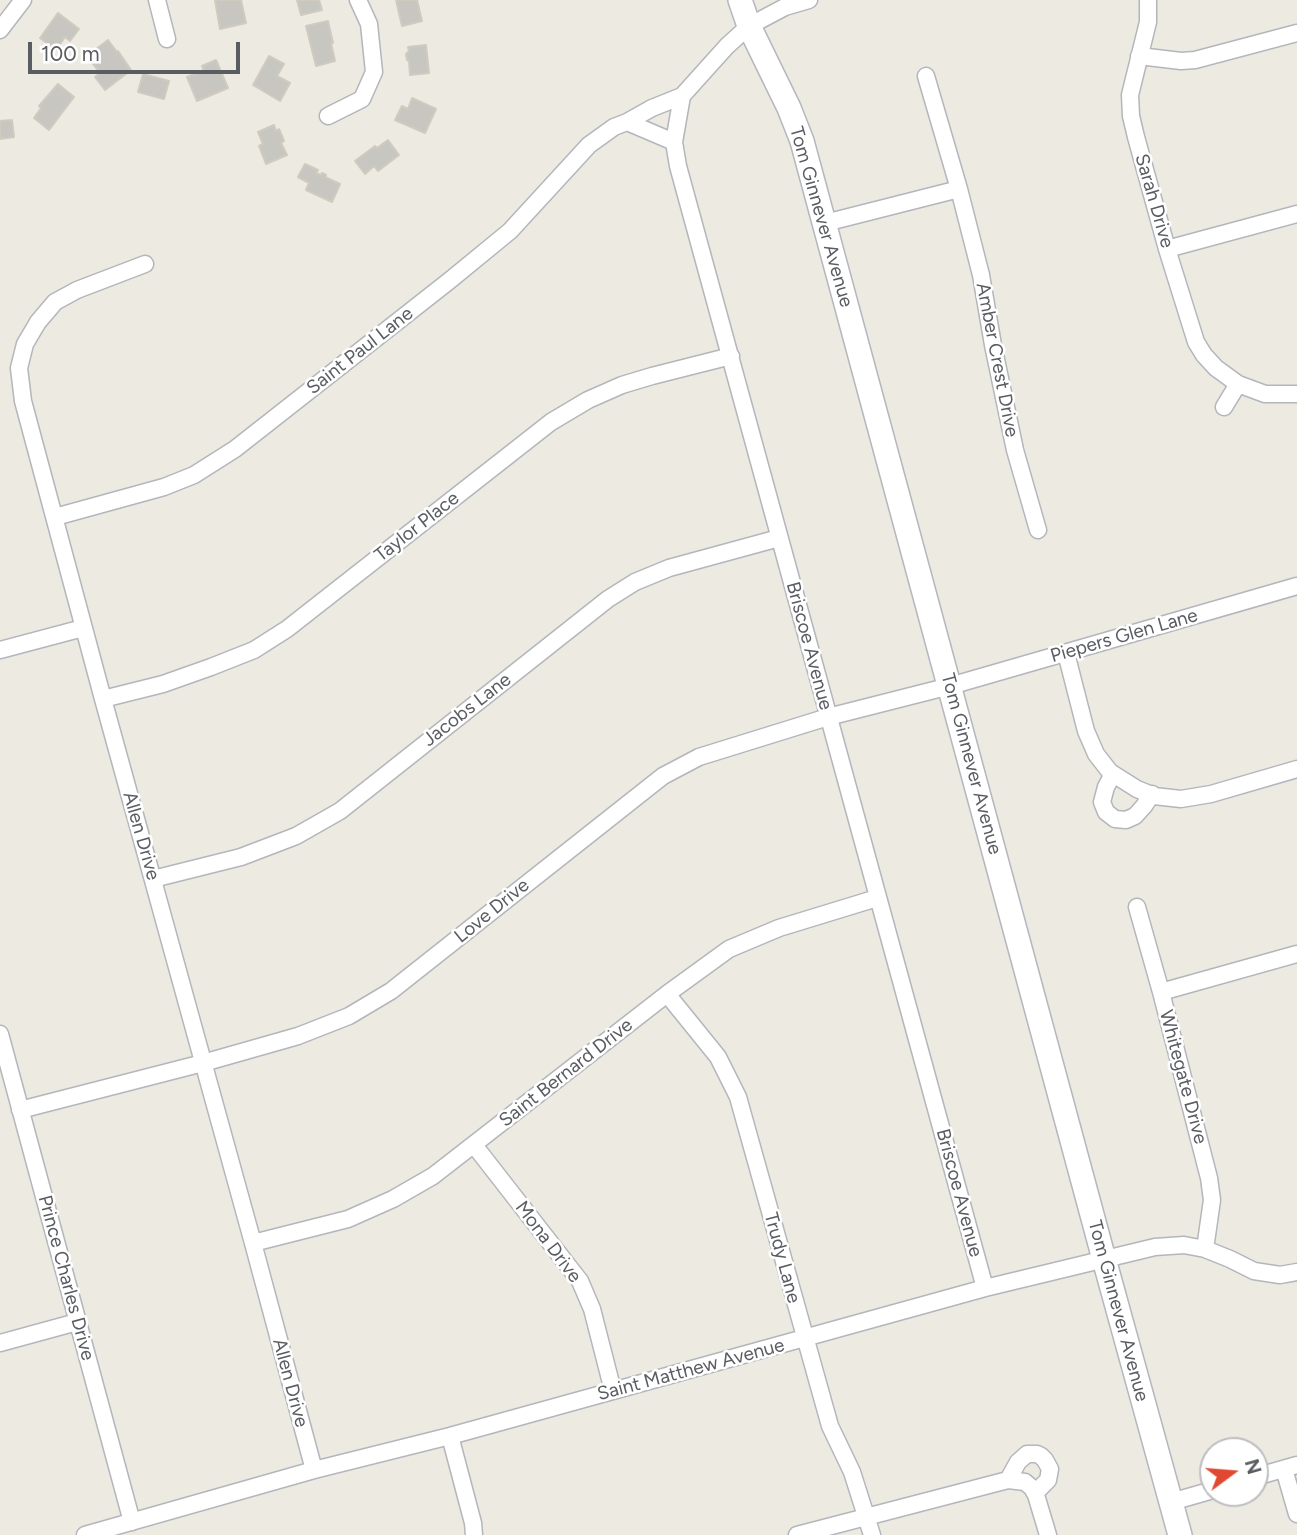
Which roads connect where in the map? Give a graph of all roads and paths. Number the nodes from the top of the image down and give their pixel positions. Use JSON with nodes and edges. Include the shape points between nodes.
{"nodes":[{"id":1,"x":23,"y":0,"type":"edge"},
{"id":2,"x":157,"y":0,"type":"edge"},
{"id":3,"x":358,"y":0,"type":"edge"},
{"id":4,"x":740,"y":0,"type":"edge"},
{"id":5,"x":809,"y":0,"type":"edge"},
{"id":6,"x":1148,"y":0,"type":"edge"},
{"id":7,"x":750,"y":26,"type":"junction"},
{"id":8,"x":0,"y":30,"type":"edge"},
{"id":9,"x":1297,"y":33,"type":"edge"},
{"id":10,"x":167,"y":39,"type":"dead end"},
{"id":11,"x":1139,"y":56,"type":"junction"},
{"id":12,"x":926,"y":76,"type":"dead end"},
{"id":13,"x":682,"y":96,"type":"junction"},
{"id":14,"x":328,"y":116,"type":"dead end"},
{"id":15,"x":627,"y":122,"type":"junction"},
{"id":16,"x":674,"y":142,"type":"junction"},
{"id":17,"x":959,"y":189,"type":"junction"},
{"id":18,"x":1297,"y":214,"type":"edge"},
{"id":19,"x":825,"y":223,"type":"junction"},
{"id":20,"x":1167,"y":249,"type":"junction"},
{"id":21,"x":145,"y":264,"type":"dead end"},
{"id":22,"x":731,"y":356,"type":"junction"},
{"id":23,"x":1238,"y":384,"type":"junction"},
{"id":24,"x":1297,"y":394,"type":"edge"},
{"id":25,"x":1223,"y":407,"type":"dead end"},
{"id":26,"x":55,"y":517,"type":"junction"},
{"id":27,"x":1038,"y":530,"type":"dead end"},
{"id":28,"x":779,"y":538,"type":"junction"},
{"id":29,"x":1297,"y":586,"type":"edge"},
{"id":30,"x":83,"y":628,"type":"junction"},
{"id":31,"x":0,"y":650,"type":"edge"},
{"id":32,"x":1066,"y":653,"type":"junction"},
{"id":33,"x":950,"y":686,"type":"junction"},
{"id":34,"x":103,"y":699,"type":"junction"},
{"id":35,"x":828,"y":717,"type":"junction"},
{"id":36,"x":1297,"y":769,"type":"edge"},
{"id":37,"x":1113,"y":774,"type":"junction"},
{"id":38,"x":1152,"y":794,"type":"junction"},
{"id":39,"x":153,"y":879,"type":"junction"},
{"id":40,"x":877,"y":898,"type":"junction"},
{"id":41,"x":1136,"y":907,"type":"dead end"},
{"id":42,"x":1297,"y":954,"type":"edge"},
{"id":43,"x":1161,"y":992,"type":"junction"},
{"id":44,"x":667,"y":994,"type":"junction"},
{"id":45,"x":0,"y":1034,"type":"edge"},
{"id":46,"x":203,"y":1063,"type":"junction"},
{"id":47,"x":20,"y":1110,"type":"junction"},
{"id":48,"x":474,"y":1145,"type":"junction"},
{"id":49,"x":253,"y":1243,"type":"junction"},
{"id":50,"x":1205,"y":1249,"type":"junction"},
{"id":51,"x":1104,"y":1259,"type":"junction"},
{"id":52,"x":1297,"y":1272,"type":"edge"},
{"id":53,"x":985,"y":1288,"type":"junction"},
{"id":54,"x":78,"y":1322,"type":"junction"},
{"id":55,"x":804,"y":1338,"type":"junction"},
{"id":56,"x":0,"y":1343,"type":"edge"},
{"id":57,"x":613,"y":1391,"type":"junction"},
{"id":58,"x":450,"y":1436,"type":"junction"},
{"id":59,"x":1291,"y":1467,"type":"edge"},
{"id":60,"x":314,"y":1470,"type":"junction"},
{"id":61,"x":1269,"y":1474,"type":"edge"},
{"id":62,"x":1199,"y":1494,"type":"edge"},
{"id":63,"x":1171,"y":1502,"type":"junction"},
{"id":64,"x":1297,"y":1514,"type":"edge"},
{"id":65,"x":867,"y":1516,"type":"junction"},
{"id":66,"x":132,"y":1522,"type":"junction"},
{"id":67,"x":85,"y":1535,"type":"edge"},
{"id":68,"x":474,"y":1535,"type":"edge"},
{"id":69,"x":797,"y":1535,"type":"edge"},
{"id":70,"x":872,"y":1535,"type":"edge"},
{"id":71,"x":1048,"y":1535,"type":"edge"},
{"id":72,"x":1180,"y":1535,"type":"edge"}],
"edges":[{"from":1,"to":8,"type":"street"},
{"from":2,"to":10,"type":"street"},
{"from":3,"to":14,"type":"street","via":[[369,24],[374,72],[362,99]]},
{"from":4,"to":7,"type":"main road","name":"Tom Ginnever Avenue"},
{"from":5,"to":7,"type":"street"},
{"from":6,"to":11,"type":"street","name":"Sarah Drive","via":[[1149,22]]},
{"from":7,"to":13,"type":"street"},
{"from":7,"to":19,"type":"main road","name":"Tom Ginnever Avenue","via":[[802,141]]},
{"from":9,"to":11,"type":"street","via":[[1195,60]]},
{"from":11,"to":20,"type":"street","name":"Sarah Drive","via":[[1130,95],[1131,116]]},
{"from":12,"to":17,"type":"street","name":"Amber Crest Drive"},
{"from":13,"to":15,"type":"street","name":"Saint Paul Lane"},
{"from":13,"to":16,"type":"street","name":"Briscoe Avenue"},
{"from":15,"to":16,"type":"street"},
{"from":15,"to":26,"type":"street","name":"Saint Paul Lane","via":[[589,145],[510,231],[235,449],[194,475]]},
{"from":16,"to":22,"type":"street","name":"Briscoe Avenue"},
{"from":17,"to":19,"type":"street"},
{"from":17,"to":27,"type":"street","name":"Amber Crest Drive","via":[[1015,450]]},
{"from":18,"to":20,"type":"street"},
{"from":19,"to":33,"type":"main road","name":"Tom Ginnever Avenue"},
{"from":20,"to":23,"type":"street","name":"Sarah Drive","via":[[1196,342],[1216,368]]},
{"from":21,"to":26,"type":"street","name":"Allen Drive","via":[[55,302],[25,344],[19,368],[23,401]]},
{"from":22,"to":28,"type":"street","name":"Briscoe Avenue"},
{"from":22,"to":34,"type":"street","name":"Taylor Place","via":[[622,385],[588,400],[551,422],[254,650],[163,684]]},
{"from":23,"to":24,"type":"street","via":[[1265,394]]},
{"from":23,"to":25,"type":"street"},
{"from":26,"to":30,"type":"street","name":"Allen Drive"},
{"from":28,"to":35,"type":"street","name":"Briscoe Avenue"},
{"from":28,"to":39,"type":"street","name":"Jacobs Lane","via":[[635,582],[340,811],[296,836],[241,857]]},
{"from":29,"to":32,"type":"street","name":"Piepers Glen Lane"},
{"from":30,"to":31,"type":"street"},
{"from":30,"to":34,"type":"street","name":"Allen Drive"},
{"from":32,"to":33,"type":"street","name":"Piepers Glen Lane"},
{"from":32,"to":37,"type":"street","via":[[1086,732]]},
{"from":33,"to":35,"type":"street","name":"Love Drive"},
{"from":33,"to":51,"type":"main road","name":"Tom Ginnever Avenue"},
{"from":34,"to":39,"type":"street","name":"Allen Drive"},
{"from":35,"to":40,"type":"street","name":"Briscoe Avenue"},
{"from":35,"to":46,"type":"street","name":"Love Drive","via":[[699,757],[663,776],[391,991],[349,1016]]},
{"from":36,"to":38,"type":"street","via":[[1201,796],[1181,799]]},
{"from":37,"to":38,"type":"street"},
{"from":37,"to":38,"type":"street","via":[[1102,802],[1115,819],[1135,816]]},
{"from":39,"to":46,"type":"street","name":"Allen Drive"},
{"from":40,"to":44,"type":"street","name":"Saint Bernard Drive","via":[[779,928],[729,949]]},
{"from":40,"to":53,"type":"street","name":"Briscoe Avenue"},
{"from":41,"to":43,"type":"street","name":"Whitegate Drive"},
{"from":42,"to":43,"type":"street"},
{"from":43,"to":50,"type":"street","name":"Whitegate Drive","via":[[1209,1178],[1212,1199]]},
{"from":44,"to":48,"type":"street","name":"Saint Bernard Drive"},
{"from":44,"to":55,"type":"street","name":"Trudy Lane","via":[[718,1057],[738,1097]]},
{"from":45,"to":47,"type":"street","name":"Prince Charles Drive"},
{"from":46,"to":47,"type":"street","name":"Love Drive"},
{"from":46,"to":49,"type":"street","name":"Allen Drive"},
{"from":47,"to":54,"type":"street","name":"Prince Charles Drive"},
{"from":48,"to":49,"type":"street","name":"Saint Bernard Drive","via":[[433,1176],[348,1219]]},
{"from":48,"to":57,"type":"street","name":"Mona Drive","via":[[580,1281]]},
{"from":49,"to":60,"type":"street","name":"Allen Drive"},
{"from":50,"to":51,"type":"street","name":"Saint Matthew Avenue","via":[[1155,1247]]},
{"from":50,"to":52,"type":"street","name":"Saint Matthew Avenue","via":[[1254,1271]]},
{"from":51,"to":53,"type":"street","name":"Saint Matthew Avenue"},
{"from":51,"to":63,"type":"main road","name":"Tom Ginnever Avenue"},
{"from":53,"to":55,"type":"street","name":"Saint Matthew Avenue"},
{"from":54,"to":56,"type":"street"},
{"from":54,"to":66,"type":"street","name":"Prince Charles Drive"},
{"from":55,"to":57,"type":"street","name":"Saint Matthew Avenue"},
{"from":55,"to":65,"type":"street","name":"Trudy Lane","via":[[830,1426]]},
{"from":57,"to":58,"type":"street","name":"Saint Matthew Avenue"},
{"from":58,"to":60,"type":"street","name":"Saint Matthew Avenue"},
{"from":58,"to":68,"type":"street"},
{"from":59,"to":61,"type":"street"},
{"from":59,"to":64,"type":"street"},
{"from":60,"to":66,"type":"street","name":"Saint Matthew Avenue"},
{"from":62,"to":63,"type":"street"},
{"from":63,"to":72,"type":"main road","name":"Tom Ginnever Avenue"},
{"from":65,"to":69,"type":"street"},
{"from":65,"to":70,"type":"street","name":"Trudy Lane"},
{"from":65,"to":71,"type":"street","via":[[1023,1485]]},
{"from":66,"to":67,"type":"street","name":"Saint Matthew Avenue"}]}
